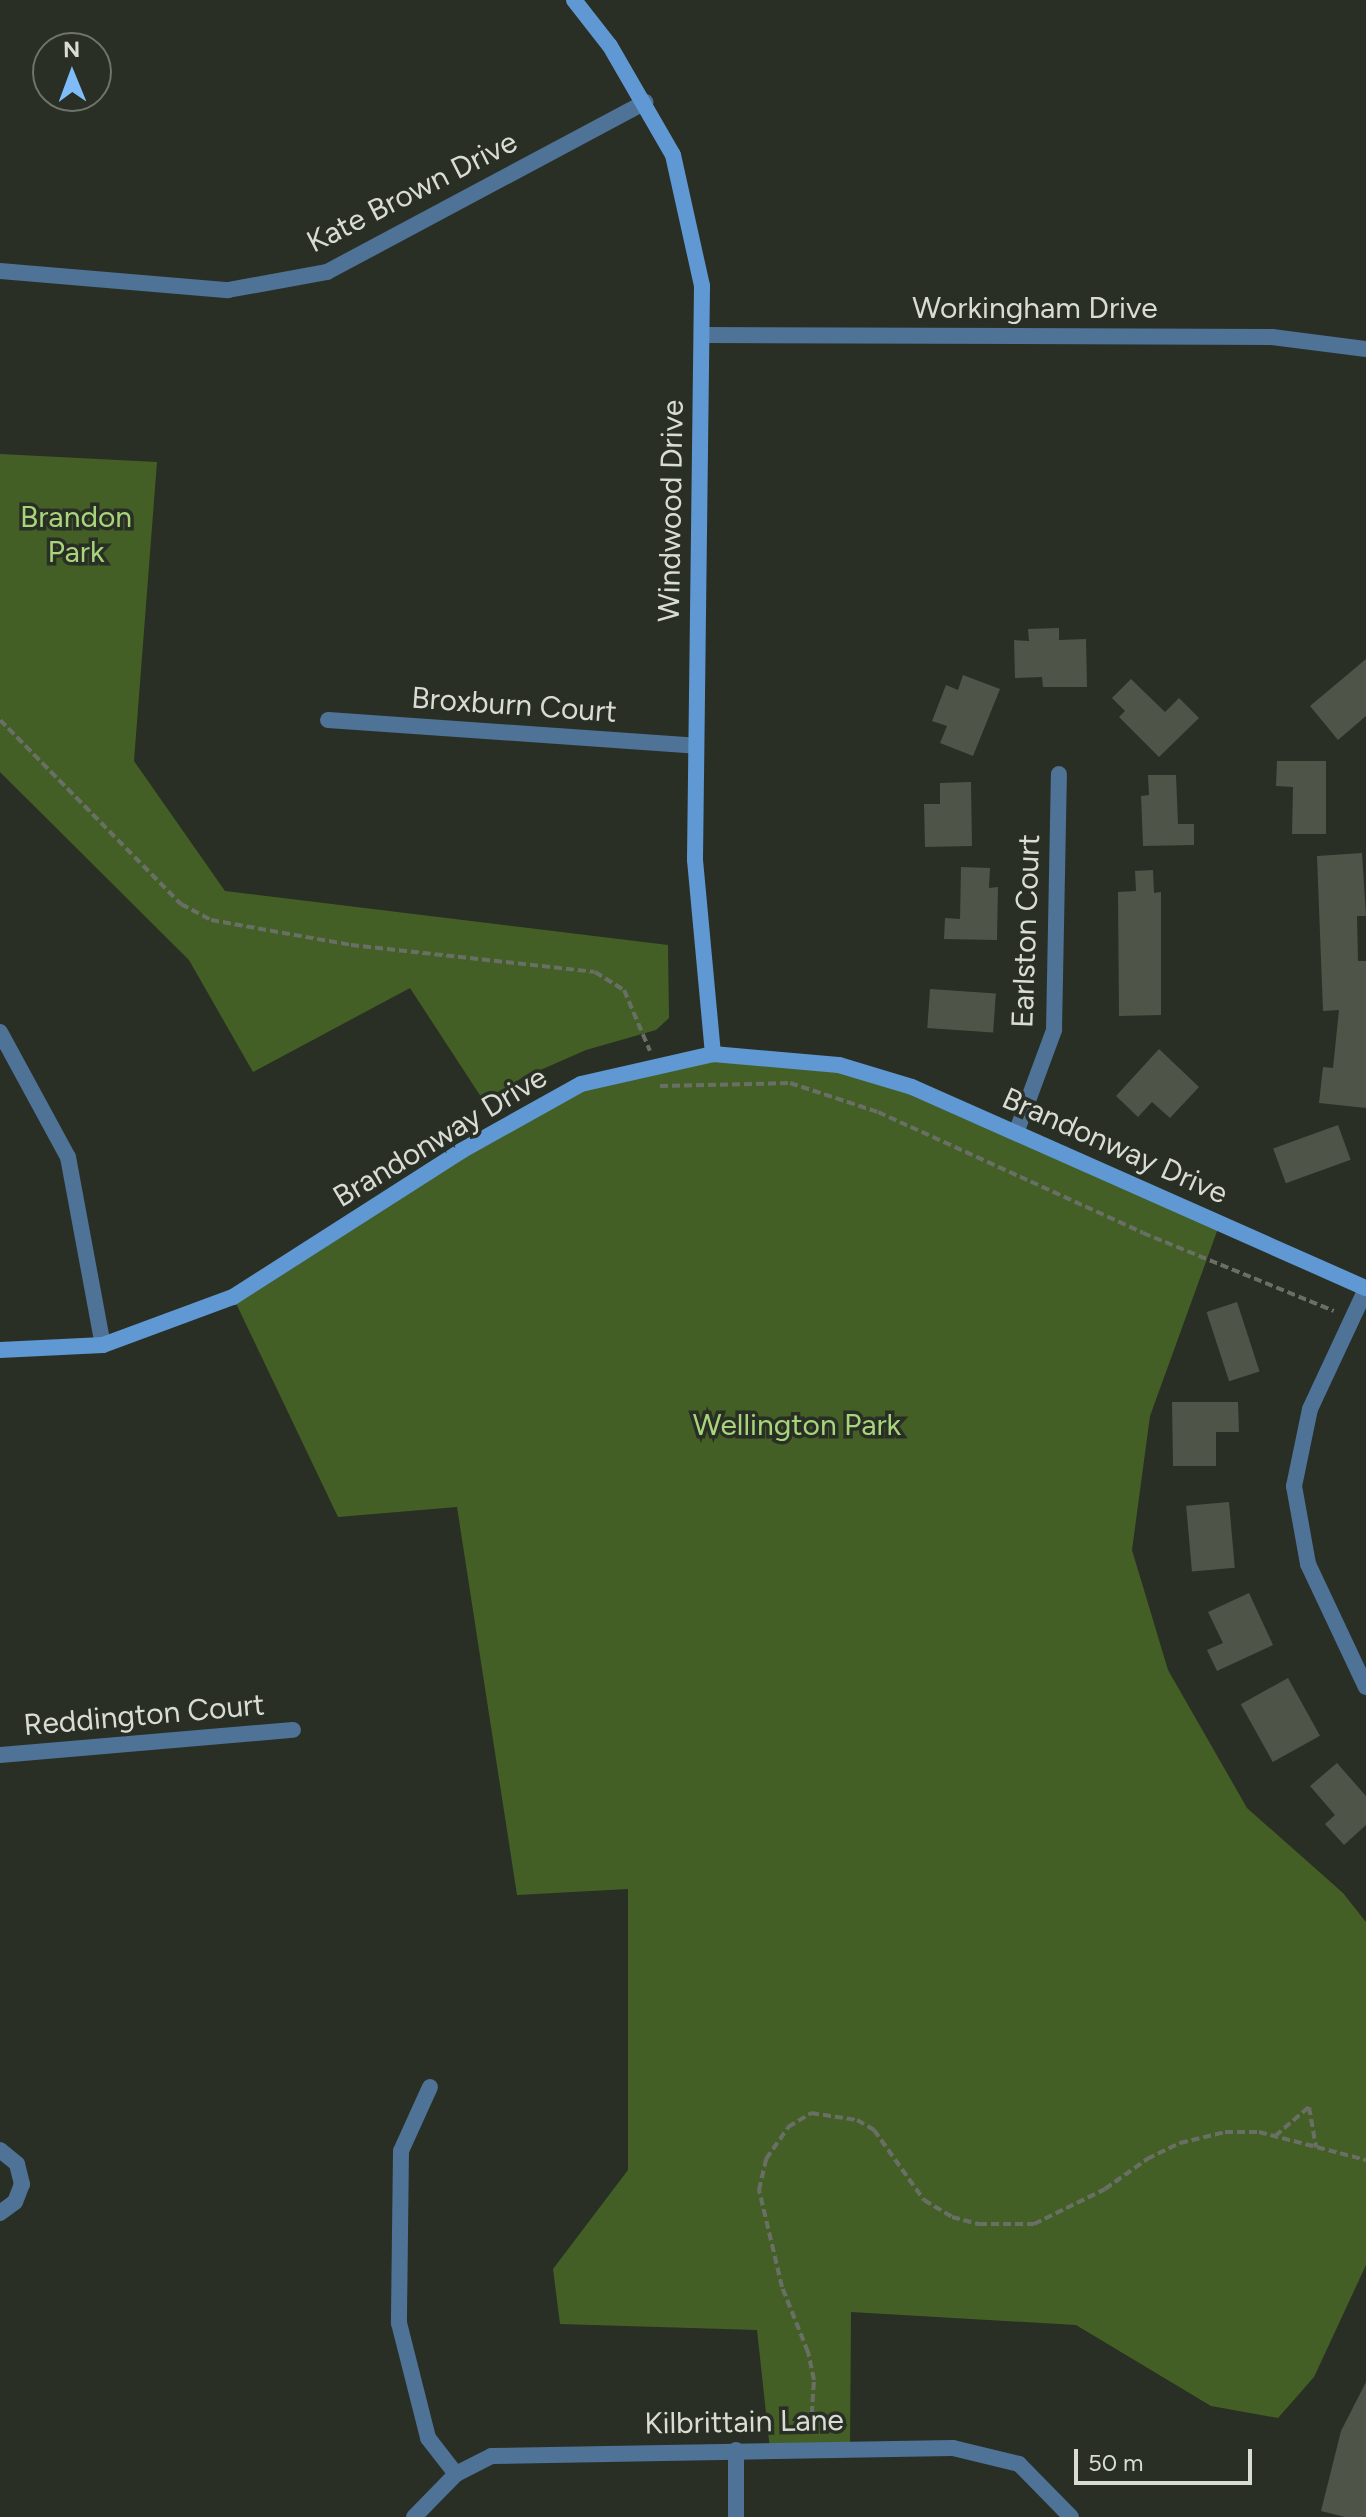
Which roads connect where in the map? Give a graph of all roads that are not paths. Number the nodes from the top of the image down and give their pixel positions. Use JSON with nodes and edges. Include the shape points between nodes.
{"nodes":[{"id":1,"x":574,"y":0,"type":"edge"},
{"id":2,"x":646,"y":102,"type":"junction"},
{"id":3,"x":0,"y":271,"type":"edge"},
{"id":4,"x":702,"y":335,"type":"junction"},
{"id":5,"x":1366,"y":349,"type":"edge"},
{"id":6,"x":328,"y":720,"type":"dead end"},
{"id":7,"x":696,"y":746,"type":"junction"},
{"id":8,"x":1059,"y":774,"type":"dead end"},
{"id":9,"x":0,"y":1032,"type":"edge"},
{"id":10,"x":713,"y":1054,"type":"junction"},
{"id":11,"x":1016,"y":1133,"type":"junction"},
{"id":12,"x":1366,"y":1289,"type":"edge"},
{"id":13,"x":103,"y":1345,"type":"junction"},
{"id":14,"x":0,"y":1350,"type":"edge"},
{"id":15,"x":1366,"y":1687,"type":"edge"},
{"id":16,"x":293,"y":1730,"type":"dead end"},
{"id":17,"x":0,"y":1755,"type":"edge"},
{"id":18,"x":430,"y":2087,"type":"dead end"},
{"id":19,"x":0,"y":2150,"type":"edge"},
{"id":20,"x":0,"y":2213,"type":"edge"},
{"id":21,"x":736,"y":2450,"type":"junction"},
{"id":22,"x":456,"y":2474,"type":"junction"},
{"id":23,"x":414,"y":2517,"type":"edge"},
{"id":24,"x":736,"y":2517,"type":"edge"},
{"id":25,"x":1071,"y":2517,"type":"edge"}],
"edges":[{"from":1,"to":2,"type":"street","name":"Windwood Drive"},
{"from":2,"to":3,"type":"street","name":"Kate Brown Drive","via":[[327,272],[228,290]]},
{"from":2,"to":4,"type":"street","name":"Windwood Drive","via":[[673,155],[692,223],[702,286]]},
{"from":4,"to":5,"type":"street","name":"Workingham Drive","via":[[1272,337]]},
{"from":4,"to":7,"type":"street","name":"Windwood Drive"},
{"from":6,"to":7,"type":"street","name":"Broxburn Court"},
{"from":7,"to":10,"type":"street","name":"Windwood Drive","via":[[695,860]]},
{"from":8,"to":11,"type":"street","name":"Earlston Court","via":[[1054,1030]]},
{"from":9,"to":13,"type":"street","via":[[68,1157]]},
{"from":10,"to":11,"type":"street","name":"Brandonway Drive","via":[[839,1065],[912,1087]]},
{"from":10,"to":13,"type":"street","name":"Brandonway Drive","via":[[581,1084],[461,1151],[233,1297]]},
{"from":11,"to":12,"type":"street","name":"Brandonway Drive"},
{"from":12,"to":15,"type":"street","via":[[1310,1409],[1294,1486],[1308,1564]]},
{"from":13,"to":14,"type":"street","name":"Brandonway Drive"},
{"from":16,"to":17,"type":"street","name":"Reddington Court"},
{"from":18,"to":22,"type":"street","via":[[401,2151],[399,2323],[428,2438]]},
{"from":19,"to":20,"type":"street","via":[[17,2164],[22,2184],[15,2202]]},
{"from":21,"to":22,"type":"street","name":"Kilbrittain Lane","via":[[529,2452],[491,2456]]},
{"from":21,"to":24,"type":"street"},
{"from":21,"to":25,"type":"street","name":"Kilbrittain Lane","via":[[953,2448],[1019,2464]]},
{"from":22,"to":23,"type":"street","name":"Kilbrittain Lane"}]}
